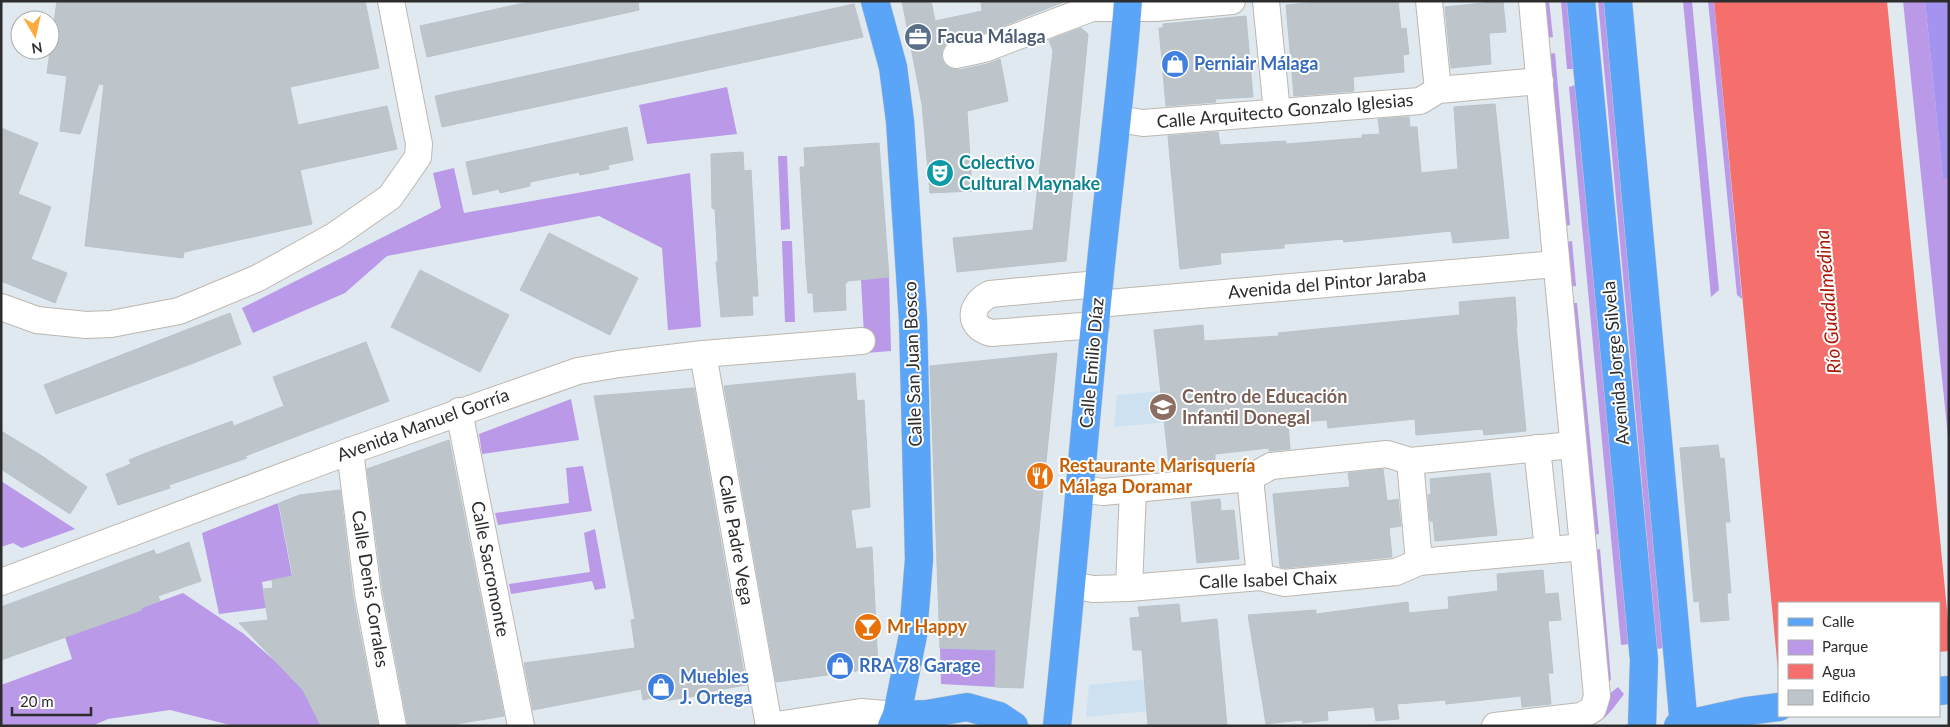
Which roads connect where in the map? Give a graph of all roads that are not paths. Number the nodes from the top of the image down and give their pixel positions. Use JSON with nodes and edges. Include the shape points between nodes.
{"nodes":[{"id":1,"x":390,"y":1,"type":"edge"},
{"id":2,"x":875,"y":1,"type":"edge"},
{"id":3,"x":1232,"y":1,"type":"edge"},
{"id":4,"x":1266,"y":1,"type":"edge"},
{"id":5,"x":1429,"y":1,"type":"edge"},
{"id":6,"x":1532,"y":1,"type":"edge"},
{"id":7,"x":1581,"y":1,"type":"edge"},
{"id":8,"x":1618,"y":1,"type":"edge"},
{"id":9,"x":1128,"y":5,"type":"edge"},
{"id":10,"x":956,"y":55,"type":"dead end"},
{"id":11,"x":1540,"y":81,"type":"junction"},
{"id":12,"x":1438,"y":90,"type":"junction"},
{"id":13,"x":1277,"y":112,"type":"junction"},
{"id":14,"x":1117,"y":119,"type":"junction"},
{"id":15,"x":1556,"y":264,"type":"junction"},
{"id":16,"x":1097,"y":304,"type":"junction"},
{"id":17,"x":1,"y":307,"type":"edge"},
{"id":18,"x":862,"y":341,"type":"dead end"},
{"id":19,"x":703,"y":354,"type":"junction"},
{"id":20,"x":459,"y":411,"type":"junction"},
{"id":21,"x":1572,"y":445,"type":"junction"},
{"id":22,"x":1537,"y":448,"type":"junction"},
{"id":23,"x":350,"y":451,"type":"junction"},
{"id":24,"x":1410,"y":461,"type":"junction"},
{"id":25,"x":1250,"y":478,"type":"junction"},
{"id":26,"x":1133,"y":488,"type":"junction"},
{"id":27,"x":1081,"y":489,"type":"junction"},
{"id":28,"x":1583,"y":547,"type":"junction"},
{"id":29,"x":1548,"y":550,"type":"junction"},
{"id":30,"x":1419,"y":562,"type":"junction"},
{"id":31,"x":1260,"y":577,"type":"junction"},
{"id":32,"x":1,"y":582,"type":"edge"},
{"id":33,"x":1071,"y":585,"type":"junction"},
{"id":34,"x":1129,"y":588,"type":"junction"},
{"id":35,"x":1778,"y":708,"type":"edge"},
{"id":36,"x":894,"y":720,"type":"edge"},
{"id":37,"x":1682,"y":725,"type":"edge"},
{"id":38,"x":393,"y":726,"type":"edge"},
{"id":39,"x":521,"y":726,"type":"edge"},
{"id":40,"x":770,"y":726,"type":"edge"},
{"id":41,"x":1014,"y":726,"type":"edge"},
{"id":42,"x":1057,"y":726,"type":"edge"},
{"id":43,"x":1495,"y":726,"type":"edge"},
{"id":44,"x":1642,"y":726,"type":"edge"}],
"edges":[{"from":1,"to":17,"type":"street","via":[[418,157],[390,197],[334,236],[258,278],[179,311],[111,324],[86,325],[37,320]]},
{"from":2,"to":36,"type":"main road","name":"Calle San Juan Bosco","via":[[893,67],[900,121],[913,320],[919,559],[913,635]]},
{"from":3,"to":9,"type":"street","via":[[1164,7]]},
{"from":4,"to":13,"type":"street"},
{"from":5,"to":12,"type":"street"},
{"from":6,"to":11,"type":"street"},
{"from":7,"to":44,"type":"main road","name":"Avenida Jorge Silvela","via":[[1644,660]]},
{"from":8,"to":37,"type":"main road","name":"Avenida Jorge Silvela"},
{"from":9,"to":10,"type":"street","via":[[1092,8],[984,49]]},
{"from":9,"to":14,"type":"main road","name":"Calle Emilio Díaz"},
{"from":11,"to":12,"type":"street","name":"Calle Arquitecto Gonzalo Iglesias"},
{"from":11,"to":15,"type":"street"},
{"from":12,"to":13,"type":"street","name":"Calle Arquitecto Gonzalo Iglesias","via":[[1420,101]]},
{"from":13,"to":14,"type":"street","name":"Calle Arquitecto Gonzalo Iglesias","via":[[1143,123]]},
{"from":14,"to":16,"type":"main road","name":"Calle Emilio Díaz"},
{"from":15,"to":16,"type":"street","name":"Avenida del Pintor Jaraba"},
{"from":15,"to":21,"type":"street"},
{"from":16,"to":27,"type":"main road","name":"Calle Emilio Díaz"},
{"from":18,"to":19,"type":"street","name":"Avenida Manuel Gorría"},
{"from":19,"to":20,"type":"street","name":"Avenida Manuel Gorría","via":[[578,371]]},
{"from":19,"to":40,"type":"street","name":"Calle Padre Vega"},
{"from":20,"to":23,"type":"street","name":"Avenida Manuel Gorría"},
{"from":20,"to":39,"type":"street","name":"Calle Sacromonte"},
{"from":21,"to":22,"type":"street"},
{"from":21,"to":28,"type":"street"},
{"from":22,"to":24,"type":"street"},
{"from":22,"to":29,"type":"street"},
{"from":23,"to":32,"type":"street","name":"Avenida Manuel Gorría"},
{"from":23,"to":38,"type":"street","name":"Calle Denis Corrales","via":[[368,594]]},
{"from":24,"to":25,"type":"street","via":[[1387,454],[1271,466]]},
{"from":24,"to":30,"type":"street"},
{"from":25,"to":26,"type":"street"},
{"from":25,"to":31,"type":"street"},
{"from":26,"to":27,"type":"street","via":[[1103,492]]},
{"from":26,"to":34,"type":"street"},
{"from":27,"to":33,"type":"main road","name":"Calle Emilio Díaz"},
{"from":28,"to":29,"type":"street","name":"Calle Isabel Chaix"},
{"from":28,"to":43,"type":"street","via":[[1597,696],[1593,709],[1580,716]]},
{"from":29,"to":30,"type":"street","name":"Calle Isabel Chaix"},
{"from":30,"to":31,"type":"street","name":"Calle Isabel Chaix","via":[[1396,572],[1284,583]]},
{"from":31,"to":34,"type":"street","name":"Calle Isabel Chaix"},
{"from":33,"to":34,"type":"street","name":"Calle Isabel Chaix","via":[[1093,589]]},
{"from":33,"to":42,"type":"main road","name":"Calle Emilio Díaz"},
{"from":35,"to":37,"type":"main road","via":[[1747,711]]},
{"from":36,"to":40,"type":"street","via":[[861,712]]},
{"from":36,"to":41,"type":"main road","via":[[967,707],[1000,716]]}]}
